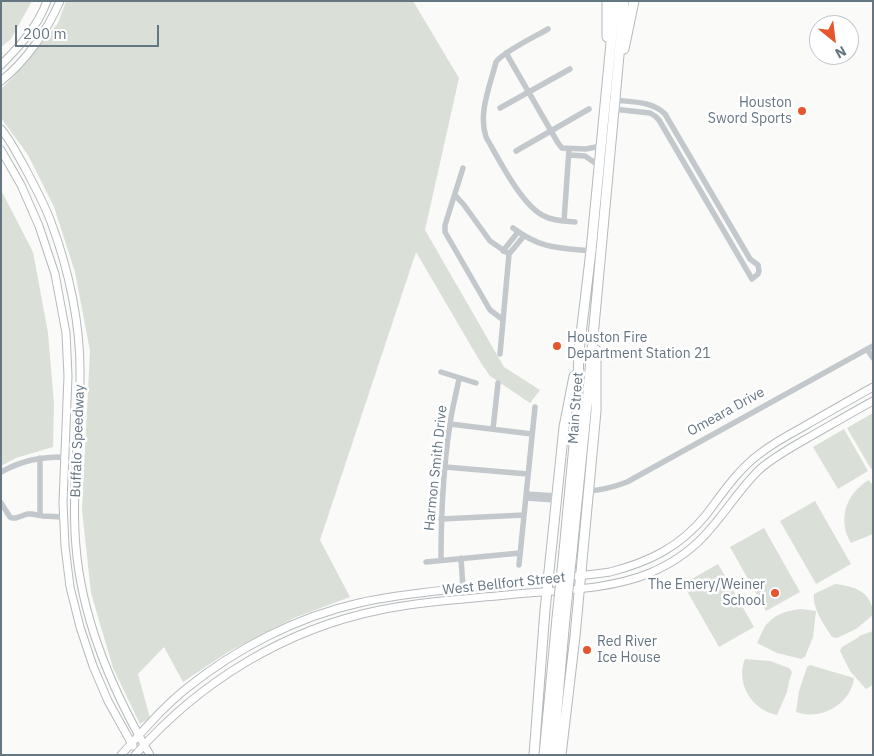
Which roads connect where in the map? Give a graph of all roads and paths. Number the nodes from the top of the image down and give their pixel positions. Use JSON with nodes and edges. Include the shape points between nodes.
{"nodes":[{"id":1,"x":47,"y":1,"type":"edge"},
{"id":2,"x":60,"y":1,"type":"edge"},
{"id":3,"x":607,"y":1,"type":"edge"},
{"id":4,"x":615,"y":1,"type":"edge"},
{"id":5,"x":624,"y":1,"type":"edge"},
{"id":6,"x":634,"y":1,"type":"edge"},
{"id":7,"x":548,"y":29,"type":"dead end"},
{"id":8,"x":26,"y":37,"type":"junction"},
{"id":9,"x":35,"y":44,"type":"junction"},
{"id":10,"x":506,"y":53,"type":"junction"},
{"id":11,"x":1,"y":65,"type":"edge"},
{"id":12,"x":570,"y":68,"type":"dead end"},
{"id":13,"x":1,"y":81,"type":"edge"},
{"id":14,"x":615,"y":89,"type":"junction"},
{"id":15,"x":528,"y":92,"type":"junction"},
{"id":16,"x":611,"y":102,"type":"junction"},
{"id":17,"x":500,"y":108,"type":"dead end"},
{"id":18,"x":588,"y":109,"type":"dead end"},
{"id":19,"x":673,"y":127,"type":"junction"},
{"id":20,"x":1,"y":129,"type":"edge"},
{"id":21,"x":551,"y":131,"type":"junction"},
{"id":22,"x":666,"y":131,"type":"junction"},
{"id":23,"x":601,"y":146,"type":"junction"},
{"id":24,"x":1,"y":150,"type":"edge"},
{"id":25,"x":516,"y":151,"type":"dead end"},
{"id":26,"x":569,"y":152,"type":"junction"},
{"id":27,"x":581,"y":152,"type":"junction"},
{"id":28,"x":598,"y":165,"type":"junction"},
{"id":29,"x":463,"y":168,"type":"dead end"},
{"id":30,"x":32,"y":180,"type":"junction"},
{"id":31,"x":21,"y":185,"type":"junction"},
{"id":32,"x":711,"y":192,"type":"junction"},
{"id":33,"x":455,"y":195,"type":"junction"},
{"id":34,"x":703,"y":197,"type":"junction"},
{"id":35,"x":564,"y":221,"type":"junction"},
{"id":36,"x":574,"y":222,"type":"dead end"},
{"id":37,"x":524,"y":236,"type":"junction"},
{"id":38,"x":744,"y":249,"type":"junction"},
{"id":39,"x":591,"y":251,"type":"junction"},
{"id":40,"x":506,"y":253,"type":"junction"},
{"id":41,"x":737,"y":253,"type":"junction"},
{"id":42,"x":66,"y":271,"type":"junction"},
{"id":43,"x":55,"y":274,"type":"junction"},
{"id":44,"x":596,"y":292,"type":"junction"},
{"id":45,"x":502,"y":319,"type":"junction"},
{"id":46,"x":870,"y":347,"type":"edge"},
{"id":47,"x":580,"y":351,"type":"junction"},
{"id":48,"x":500,"y":354,"type":"dead end"},
{"id":49,"x":873,"y":358,"type":"edge"},
{"id":50,"x":80,"y":361,"type":"junction"},
{"id":51,"x":67,"y":363,"type":"junction"},
{"id":52,"x":441,"y":372,"type":"dead end"},
{"id":53,"x":459,"y":379,"type":"junction"},
{"id":54,"x":476,"y":383,"type":"dead end"},
{"id":55,"x":498,"y":383,"type":"dead end"},
{"id":56,"x":873,"y":387,"type":"edge"},
{"id":57,"x":873,"y":400,"type":"edge"},
{"id":58,"x":535,"y":407,"type":"dead end"},
{"id":59,"x":450,"y":424,"type":"junction"},
{"id":60,"x":493,"y":429,"type":"junction"},
{"id":61,"x":532,"y":434,"type":"junction"},
{"id":62,"x":780,"y":440,"type":"junction"},
{"id":63,"x":786,"y":451,"type":"junction"},
{"id":64,"x":65,"y":457,"type":"junction"},
{"id":65,"x":76,"y":457,"type":"junction"},
{"id":66,"x":40,"y":458,"type":"junction"},
{"id":67,"x":445,"y":467,"type":"junction"},
{"id":68,"x":1,"y":472,"type":"edge"},
{"id":69,"x":528,"y":474,"type":"junction"},
{"id":70,"x":588,"y":491,"type":"junction"},
{"id":71,"x":526,"y":496,"type":"junction"},
{"id":72,"x":556,"y":498,"type":"junction"},
{"id":73,"x":717,"y":501,"type":"junction"},
{"id":74,"x":1,"y":503,"type":"edge"},
{"id":75,"x":726,"y":508,"type":"junction"},
{"id":76,"x":40,"y":515,"type":"junction"},
{"id":77,"x":524,"y":515,"type":"junction"},
{"id":78,"x":64,"y":517,"type":"junction"},
{"id":79,"x":441,"y":519,"type":"junction"},
{"id":80,"x":75,"y":530,"type":"junction"},
{"id":81,"x":64,"y":531,"type":"junction"},
{"id":82,"x":568,"y":551,"type":"junction"},
{"id":83,"x":520,"y":553,"type":"junction"},
{"id":84,"x":551,"y":553,"type":"junction"},
{"id":85,"x":661,"y":554,"type":"junction"},
{"id":86,"x":461,"y":558,"type":"junction"},
{"id":87,"x":582,"y":558,"type":"junction"},
{"id":88,"x":441,"y":560,"type":"junction"},
{"id":89,"x":426,"y":562,"type":"dead end"},
{"id":90,"x":519,"y":565,"type":"dead end"},
{"id":91,"x":666,"y":565,"type":"junction"},
{"id":92,"x":580,"y":576,"type":"junction"},
{"id":93,"x":549,"y":579,"type":"junction"},
{"id":94,"x":463,"y":588,"type":"junction"},
{"id":95,"x":579,"y":589,"type":"junction"},
{"id":96,"x":547,"y":591,"type":"junction"},
{"id":97,"x":380,"y":598,"type":"junction"},
{"id":98,"x":464,"y":600,"type":"junction"},
{"id":99,"x":381,"y":610,"type":"junction"},
{"id":100,"x":545,"y":610,"type":"junction"},
{"id":101,"x":561,"y":618,"type":"junction"},
{"id":102,"x":577,"y":618,"type":"junction"},
{"id":103,"x":260,"y":640,"type":"junction"},
{"id":104,"x":99,"y":648,"type":"junction"},
{"id":105,"x":87,"y":652,"type":"junction"},
{"id":106,"x":264,"y":652,"type":"junction"},
{"id":107,"x":203,"y":676,"type":"junction"},
{"id":108,"x":211,"y":685,"type":"junction"},
{"id":109,"x":139,"y":735,"type":"junction"},
{"id":110,"x":132,"y":743,"type":"junction"},
{"id":111,"x":144,"y":745,"type":"junction"},
{"id":112,"x":137,"y":754,"type":"edge"},
{"id":113,"x":121,"y":755,"type":"edge"},
{"id":114,"x":150,"y":755,"type":"edge"},
{"id":115,"x":534,"y":755,"type":"edge"},
{"id":116,"x":544,"y":755,"type":"edge"},
{"id":117,"x":553,"y":755,"type":"edge"},
{"id":118,"x":561,"y":755,"type":"edge"}],
"edges":[{"from":1,"to":8,"type":"main road"},
{"from":2,"to":9,"type":"main road"},
{"from":3,"to":16,"type":"highway"},
{"from":4,"to":16,"type":"highway","name":"Main Street"},
{"from":5,"to":14,"type":"highway","name":"Main Street"},
{"from":6,"to":14,"type":"highway"},
{"from":7,"to":10,"type":"street"},
{"from":8,"to":9,"type":"main road"},
{"from":8,"to":11,"type":"main road"},
{"from":9,"to":13,"type":"main road"},
{"from":10,"to":15,"type":"street"},
{"from":10,"to":35,"type":"street","via":[[496,62],[484,110],[486,137],[529,205],[542,216]]},
{"from":12,"to":15,"type":"street"},
{"from":14,"to":16,"type":"highway","name":"Main Street"},
{"from":15,"to":17,"type":"street"},
{"from":15,"to":21,"type":"street"},
{"from":16,"to":19,"type":"street","via":[[654,105]]},
{"from":16,"to":22,"type":"street","via":[[650,113]]},
{"from":16,"to":23,"type":"highway","name":"Main Street"},
{"from":16,"to":44,"type":"highway","name":"Main Street"},
{"from":18,"to":21,"type":"street"},
{"from":19,"to":22,"type":"street"},
{"from":19,"to":32,"type":"street"},
{"from":20,"to":30,"type":"main road","name":"Buffalo Speedway"},
{"from":21,"to":25,"type":"street"},
{"from":21,"to":26,"type":"street","via":[[562,148]]},
{"from":22,"to":34,"type":"street"},
{"from":23,"to":27,"type":"street"},
{"from":23,"to":28,"type":"highway","name":"Main Street"},
{"from":24,"to":31,"type":"main road","name":"Buffalo Speedway"},
{"from":26,"to":27,"type":"street"},
{"from":26,"to":35,"type":"street"},
{"from":27,"to":28,"type":"street"},
{"from":28,"to":39,"type":"highway","name":"Main Street"},
{"from":29,"to":33,"type":"street"},
{"from":30,"to":31,"type":"main road"},
{"from":30,"to":42,"type":"main road","name":"Buffalo Speedway","via":[[51,221]]},
{"from":31,"to":43,"type":"main road","name":"Buffalo Speedway","via":[[40,226]]},
{"from":32,"to":34,"type":"street"},
{"from":32,"to":38,"type":"street"},
{"from":33,"to":40,"type":"street","via":[[490,240]]},
{"from":33,"to":45,"type":"street","via":[[445,232],[490,310]]},
{"from":34,"to":41,"type":"street"},
{"from":35,"to":36,"type":"street"},
{"from":37,"to":39,"type":"street","via":[[550,247]]},
{"from":37,"to":40,"type":"street"},
{"from":37,"to":40,"type":"street","via":[[516,230]]},
{"from":38,"to":41,"type":"street"},
{"from":38,"to":41,"type":"street","via":[[759,268],[758,274],[752,278]]},
{"from":39,"to":47,"type":"highway","name":"Main Street"},
{"from":40,"to":45,"type":"street"},
{"from":42,"to":43,"type":"main road"},
{"from":42,"to":50,"type":"main road","name":"Buffalo Speedway"},
{"from":43,"to":51,"type":"main road","name":"Buffalo Speedway","via":[[66,334]]},
{"from":44,"to":70,"type":"highway","via":[[596,411]]},
{"from":44,"to":82,"type":"highway","name":"Main Street","via":[[586,412]]},
{"from":45,"to":48,"type":"street"},
{"from":46,"to":49,"type":"street"},
{"from":46,"to":70,"type":"street","name":"Omeara Drive","via":[[627,482]]},
{"from":47,"to":72,"type":"highway","via":[[564,427]]},
{"from":47,"to":82,"type":"highway","name":"Main Street"},
{"from":50,"to":51,"type":"main road"},
{"from":50,"to":65,"type":"main road","name":"Buffalo Speedway"},
{"from":51,"to":64,"type":"main road","name":"Buffalo Speedway"},
{"from":52,"to":53,"type":"street"},
{"from":53,"to":54,"type":"street"},
{"from":53,"to":59,"type":"street","name":"Harmon Smith Drive"},
{"from":55,"to":60,"type":"street"},
{"from":56,"to":62,"type":"main road","name":"West Bellfort Street"},
{"from":57,"to":63,"type":"main road","name":"West Bellfort Street"},
{"from":58,"to":61,"type":"street"},
{"from":59,"to":60,"type":"street"},
{"from":59,"to":67,"type":"street","name":"Harmon Smith Drive"},
{"from":60,"to":61,"type":"street"},
{"from":61,"to":69,"type":"street"},
{"from":62,"to":63,"type":"main road"},
{"from":62,"to":73,"type":"main road","name":"West Bellfort Street","via":[[742,470]]},
{"from":63,"to":75,"type":"main road","name":"West Bellfort Street","via":[[760,469]]},
{"from":64,"to":65,"type":"main road"},
{"from":64,"to":66,"type":"street"},
{"from":64,"to":78,"type":"main road","name":"Buffalo Speedway"},
{"from":65,"to":80,"type":"main road","name":"Buffalo Speedway"},
{"from":66,"to":68,"type":"street"},
{"from":66,"to":76,"type":"street"},
{"from":67,"to":69,"type":"street"},
{"from":67,"to":79,"type":"street","name":"Harmon Smith Drive"},
{"from":69,"to":71,"type":"street"},
{"from":70,"to":87,"type":"highway"},
{"from":71,"to":72,"type":"street"},
{"from":71,"to":77,"type":"street"},
{"from":72,"to":84,"type":"highway"},
{"from":73,"to":75,"type":"main road"},
{"from":73,"to":85,"type":"main road","name":"West Bellfort Street","via":[[694,528]]},
{"from":74,"to":76,"type":"street","via":[[12,518]]},
{"from":75,"to":91,"type":"main road","name":"West Bellfort Street","via":[[696,544]]},
{"from":76,"to":78,"type":"street"},
{"from":77,"to":79,"type":"street"},
{"from":77,"to":83,"type":"street"},
{"from":78,"to":81,"type":"main road","name":"Buffalo Speedway"},
{"from":79,"to":88,"type":"street","name":"Harmon Smith Drive"},
{"from":80,"to":81,"type":"main road"},
{"from":80,"to":104,"type":"main road","name":"Buffalo Speedway","via":[[78,564]]},
{"from":81,"to":105,"type":"main road","name":"Buffalo Speedway","via":[[70,587]]},
{"from":82,"to":101,"type":"highway","name":"Main Street","bridge":true},
{"from":83,"to":86,"type":"street"},
{"from":83,"to":90,"type":"street"},
{"from":84,"to":87,"type":"highway","via":[[558,563],[573,564]]},
{"from":84,"to":93,"type":"highway"},
{"from":85,"to":91,"type":"main road"},
{"from":85,"to":92,"type":"main road","name":"West Bellfort Street","via":[[628,568]]},
{"from":86,"to":88,"type":"street"},
{"from":86,"to":94,"type":"street"},
{"from":87,"to":92,"type":"highway"},
{"from":88,"to":89,"type":"street"},
{"from":91,"to":95,"type":"main road","name":"West Bellfort Street","via":[[632,580]]},
{"from":92,"to":93,"type":"main road","name":"West Bellfort Street"},
{"from":92,"to":95,"type":"highway"},
{"from":93,"to":94,"type":"main road","name":"West Bellfort Street"},
{"from":93,"to":96,"type":"highway"},
{"from":94,"to":97,"type":"main road","name":"West Bellfort Street"},
{"from":94,"to":98,"type":"main road"},
{"from":95,"to":96,"type":"main road","name":"West Bellfort Street"},
{"from":95,"to":102,"type":"highway"},
{"from":96,"to":98,"type":"main road","name":"West Bellfort Street"},
{"from":96,"to":100,"type":"highway"},
{"from":97,"to":99,"type":"main road"},
{"from":97,"to":103,"type":"main road","name":"West Bellfort Street","via":[[319,615]]},
{"from":98,"to":99,"type":"main road","name":"West Bellfort Street"},
{"from":99,"to":106,"type":"main road","name":"West Bellfort Street","via":[[336,622]]},
{"from":100,"to":102,"type":"highway","via":[[552,604],[562,604],[574,610]]},
{"from":100,"to":115,"type":"highway"},
{"from":101,"to":116,"type":"highway","name":"Main Street"},
{"from":101,"to":117,"type":"highway","name":"Main Street"},
{"from":102,"to":118,"type":"highway"},
{"from":103,"to":106,"type":"main road"},
{"from":103,"to":107,"type":"main road","name":"West Bellfort Street"},
{"from":104,"to":105,"type":"main road"},
{"from":104,"to":109,"type":"main road","name":"Buffalo Speedway"},
{"from":105,"to":110,"type":"main road","name":"Buffalo Speedway","via":[[108,701]]},
{"from":106,"to":108,"type":"main road","name":"West Bellfort Street"},
{"from":107,"to":108,"type":"main road"},
{"from":107,"to":109,"type":"main road","name":"West Bellfort Street","via":[[163,709]]},
{"from":108,"to":111,"type":"main road","name":"West Bellfort Street"},
{"from":109,"to":110,"type":"main road","name":"West Bellfort Street"},
{"from":109,"to":111,"type":"main road","name":"Buffalo Speedway"},
{"from":110,"to":112,"type":"main road","name":"Buffalo Speedway"},
{"from":110,"to":113,"type":"main road","name":"West Bellfort Street"},
{"from":111,"to":112,"type":"main road","name":"West Bellfort Street"},
{"from":111,"to":114,"type":"main road","name":"Buffalo Speedway"}]}
